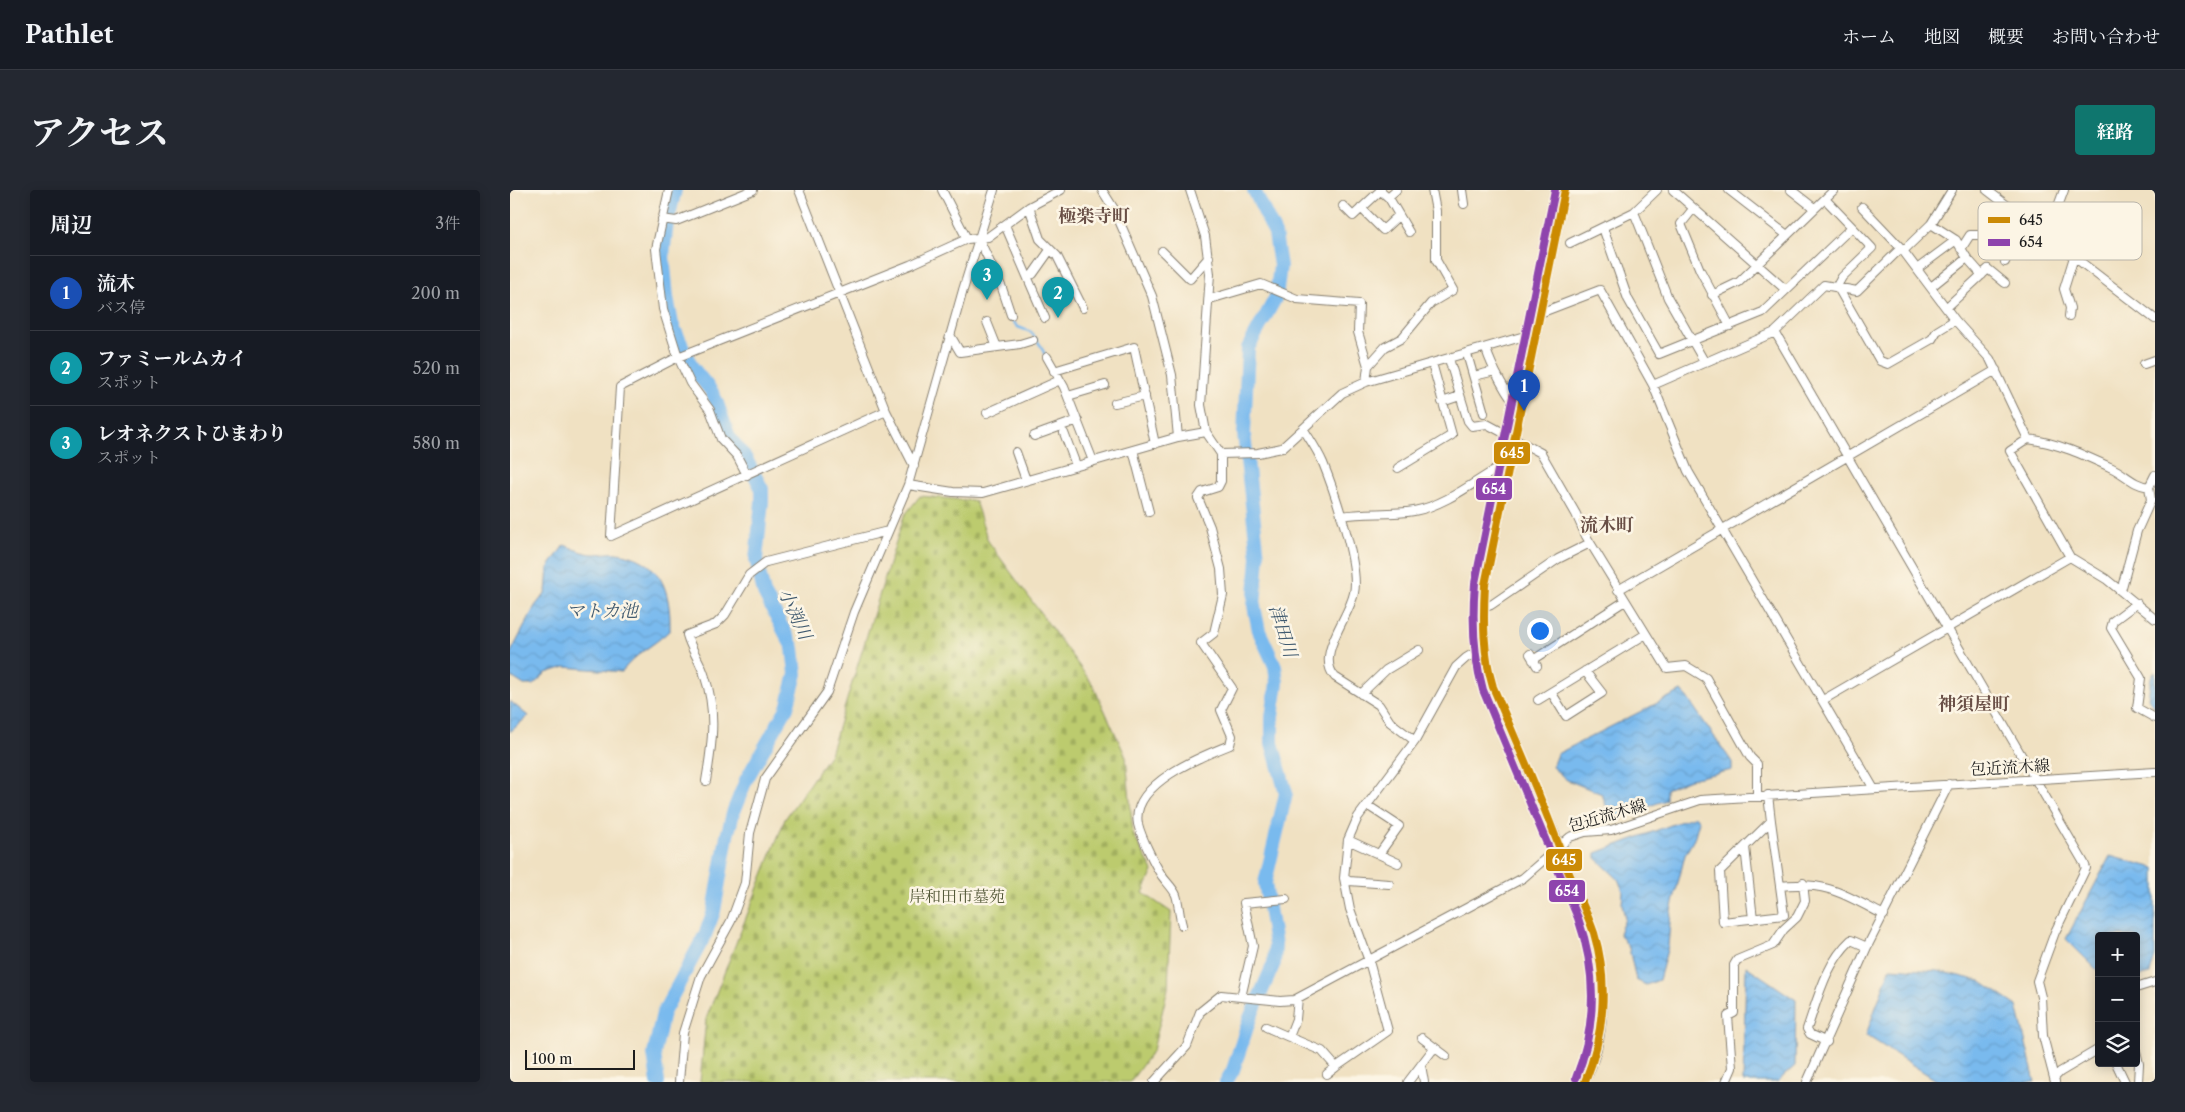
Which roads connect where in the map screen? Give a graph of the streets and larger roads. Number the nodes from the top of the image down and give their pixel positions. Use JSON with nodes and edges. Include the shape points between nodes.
{"nodes":[{"id":1,"x":669,"y":190,"type":"edge"},
{"id":2,"x":753,"y":190,"type":"edge"},
{"id":3,"x":799,"y":190,"type":"edge"},
{"id":4,"x":942,"y":190,"type":"edge"},
{"id":5,"x":994,"y":190,"type":"edge"},
{"id":6,"x":1061,"y":190,"type":"edge"},
{"id":7,"x":1102,"y":190,"type":"edge"},
{"id":8,"x":1190,"y":190,"type":"edge"},
{"id":9,"x":1380,"y":190,"type":"edge"},
{"id":10,"x":1396,"y":190,"type":"edge"},
{"id":11,"x":1432,"y":190,"type":"edge"},
{"id":12,"x":1462,"y":190,"type":"edge"},
{"id":13,"x":1565,"y":190,"type":"edge"},
{"id":14,"x":1657,"y":190,"type":"edge"},
{"id":15,"x":1673,"y":190,"type":"edge"},
{"id":16,"x":1729,"y":190,"type":"edge"},
{"id":17,"x":1791,"y":190,"type":"edge"},
{"id":18,"x":1834,"y":190,"type":"edge"},
{"id":19,"x":1952,"y":190,"type":"edge"},
{"id":20,"x":1987,"y":190,"type":"edge"},
{"id":21,"x":2064,"y":190,"type":"edge"},
{"id":22,"x":1388,"y":197,"type":"junction"},
{"id":23,"x":1825,"y":199,"type":"junction"},
{"id":24,"x":2003,"y":202,"type":"edge"},
{"id":25,"x":2060,"y":202,"type":"edge"},
{"id":26,"x":1464,"y":204,"type":"dead end"},
{"id":27,"x":1343,"y":206,"type":"dead end"},
{"id":28,"x":1029,"y":207,"type":"junction"},
{"id":29,"x":1862,"y":207,"type":"dead end"},
{"id":30,"x":1361,"y":208,"type":"junction"},
{"id":31,"x":1814,"y":208,"type":"junction"},
{"id":32,"x":1692,"y":209,"type":"junction"},
{"id":33,"x":1634,"y":212,"type":"junction"},
{"id":34,"x":1398,"y":216,"type":"junction"},
{"id":35,"x":662,"y":219,"type":"junction"},
{"id":36,"x":1931,"y":224,"type":"junction"},
{"id":37,"x":1005,"y":225,"type":"junction"},
{"id":38,"x":1852,"y":227,"type":"junction"},
{"id":39,"x":1603,"y":228,"type":"junction"},
{"id":40,"x":1409,"y":232,"type":"dead end"},
{"id":41,"x":1787,"y":235,"type":"junction"},
{"id":42,"x":1978,"y":235,"type":"edge"},
{"id":43,"x":967,"y":239,"type":"junction"},
{"id":44,"x":979,"y":239,"type":"junction"},
{"id":45,"x":1956,"y":240,"type":"junction"},
{"id":46,"x":1570,"y":243,"type":"dead end"},
{"id":47,"x":1902,"y":249,"type":"junction"},
{"id":48,"x":1961,"y":249,"type":"junction"},
{"id":49,"x":1050,"y":250,"type":"junction"},
{"id":50,"x":1162,"y":251,"type":"dead end"},
{"id":51,"x":1209,"y":257,"type":"junction"},
{"id":52,"x":1967,"y":258,"type":"junction"},
{"id":53,"x":2073,"y":260,"type":"edge"},
{"id":54,"x":2078,"y":260,"type":"edge"},
{"id":55,"x":1757,"y":263,"type":"junction"},
{"id":56,"x":1917,"y":269,"type":"junction"},
{"id":57,"x":1033,"y":274,"type":"dead end"},
{"id":58,"x":1982,"y":275,"type":"junction"},
{"id":59,"x":2006,"y":283,"type":"dead end"},
{"id":60,"x":1837,"y":286,"type":"junction"},
{"id":61,"x":1931,"y":287,"type":"junction"},
{"id":62,"x":1786,"y":290,"type":"junction"},
{"id":63,"x":840,"y":293,"type":"junction"},
{"id":64,"x":1712,"y":294,"type":"junction"},
{"id":65,"x":1210,"y":299,"type":"junction"},
{"id":66,"x":1946,"y":307,"type":"junction"},
{"id":67,"x":1084,"y":308,"type":"dead end"},
{"id":68,"x":1540,"y":313,"type":"junction"},
{"id":69,"x":1011,"y":315,"type":"dead end"},
{"id":70,"x":2069,"y":316,"type":"dead end"},
{"id":71,"x":1045,"y":318,"type":"dead end"},
{"id":72,"x":2155,"y":319,"type":"edge"},
{"id":73,"x":1955,"y":320,"type":"junction"},
{"id":74,"x":987,"y":322,"type":"dead end"},
{"id":75,"x":1730,"y":326,"type":"junction"},
{"id":76,"x":1774,"y":332,"type":"junction"},
{"id":77,"x":1536,"y":334,"type":"junction"},
{"id":78,"x":950,"y":335,"type":"junction"},
{"id":79,"x":1033,"y":340,"type":"dead end"},
{"id":80,"x":1692,"y":342,"type":"junction"},
{"id":81,"x":997,"y":346,"type":"junction"},
{"id":82,"x":1486,"y":349,"type":"junction"},
{"id":83,"x":1467,"y":354,"type":"junction"},
{"id":84,"x":678,"y":357,"type":"junction"},
{"id":85,"x":1048,"y":357,"type":"dead end"},
{"id":86,"x":1449,"y":358,"type":"junction"},
{"id":87,"x":2155,"y":360,"type":"edge"},
{"id":88,"x":1432,"y":363,"type":"junction"},
{"id":89,"x":1705,"y":363,"type":"junction"},
{"id":90,"x":2144,"y":364,"type":"dead end"},
{"id":91,"x":1368,"y":366,"type":"junction"},
{"id":92,"x":1996,"y":370,"type":"junction"},
{"id":93,"x":1054,"y":371,"type":"junction"},
{"id":94,"x":1495,"y":371,"type":"junction"},
{"id":95,"x":1474,"y":376,"type":"junction"},
{"id":96,"x":1060,"y":380,"type":"junction"},
{"id":97,"x":1366,"y":382,"type":"junction"},
{"id":98,"x":1105,"y":385,"type":"dead end"},
{"id":99,"x":1653,"y":385,"type":"junction"},
{"id":100,"x":1068,"y":396,"type":"junction"},
{"id":101,"x":1145,"y":396,"type":"junction"},
{"id":102,"x":1460,"y":396,"type":"junction"},
{"id":103,"x":1442,"y":402,"type":"junction"},
{"id":104,"x":1115,"y":403,"type":"dead end"},
{"id":105,"x":1520,"y":409,"type":"junction"},
{"id":106,"x":886,"y":412,"type":"junction"},
{"id":107,"x":987,"y":413,"type":"dead end"},
{"id":108,"x":1484,"y":413,"type":"dead end"},
{"id":109,"x":1078,"y":420,"type":"junction"},
{"id":110,"x":1304,"y":430,"type":"junction"},
{"id":111,"x":1206,"y":432,"type":"junction"},
{"id":112,"x":1064,"y":433,"type":"dead end"},
{"id":113,"x":1034,"y":436,"type":"dead end"},
{"id":114,"x":1178,"y":437,"type":"junction"},
{"id":115,"x":1514,"y":439,"type":"junction"},
{"id":116,"x":2028,"y":439,"type":"junction"},
{"id":117,"x":1155,"y":444,"type":"junction"},
{"id":118,"x":1133,"y":450,"type":"junction"},
{"id":119,"x":1016,"y":452,"type":"dead end"},
{"id":120,"x":1221,"y":454,"type":"junction"},
{"id":121,"x":1846,"y":457,"type":"junction"},
{"id":122,"x":1093,"y":461,"type":"junction"},
{"id":123,"x":1076,"y":465,"type":"junction"},
{"id":124,"x":914,"y":466,"type":"junction"},
{"id":125,"x":1509,"y":466,"type":"junction"},
{"id":126,"x":1398,"y":468,"type":"dead end"},
{"id":127,"x":747,"y":475,"type":"junction"},
{"id":128,"x":2155,"y":475,"type":"edge"},
{"id":129,"x":1026,"y":480,"type":"junction"},
{"id":130,"x":908,"y":485,"type":"junction"},
{"id":131,"x":2149,"y":486,"type":"junction"},
{"id":132,"x":2153,"y":501,"type":"edge"},
{"id":133,"x":1149,"y":512,"type":"dead end"},
{"id":134,"x":1341,"y":516,"type":"junction"},
{"id":135,"x":1722,"y":529,"type":"junction"},
{"id":136,"x":888,"y":532,"type":"junction"},
{"id":137,"x":1590,"y":543,"type":"junction"},
{"id":138,"x":2070,"y":557,"type":"junction"},
{"id":139,"x":1618,"y":590,"type":"junction"},
{"id":140,"x":2121,"y":591,"type":"junction"},
{"id":141,"x":1625,"y":601,"type":"junction"},
{"id":142,"x":2137,"y":603,"type":"junction"},
{"id":143,"x":1483,"y":608,"type":"junction"},
{"id":144,"x":2155,"y":619,"type":"edge"},
{"id":145,"x":1946,"y":627,"type":"junction"},
{"id":146,"x":1646,"y":634,"type":"junction"},
{"id":147,"x":1484,"y":647,"type":"junction"},
{"id":148,"x":1420,"y":650,"type":"dead end"},
{"id":149,"x":1533,"y":661,"type":"dead end"},
{"id":150,"x":1585,"y":671,"type":"junction"},
{"id":151,"x":1551,"y":692,"type":"junction"},
{"id":152,"x":1361,"y":694,"type":"junction"},
{"id":153,"x":1538,"y":700,"type":"dead end"},
{"id":154,"x":1823,"y":700,"type":"junction"},
{"id":155,"x":2155,"y":718,"type":"edge"},
{"id":156,"x":1415,"y":741,"type":"junction"},
{"id":157,"x":2155,"y":772,"type":"edge"},
{"id":158,"x":2036,"y":779,"type":"junction"},
{"id":159,"x":706,"y":781,"type":"dead end"},
{"id":160,"x":1949,"y":784,"type":"junction"},
{"id":161,"x":1874,"y":789,"type":"junction"},
{"id":162,"x":1757,"y":795,"type":"junction"},
{"id":163,"x":1768,"y":795,"type":"junction"},
{"id":164,"x":1367,"y":805,"type":"junction"},
{"id":165,"x":1771,"y":821,"type":"junction"},
{"id":166,"x":1348,"y":840,"type":"junction"},
{"id":167,"x":1560,"y":846,"type":"junction"},
{"id":168,"x":1745,"y":847,"type":"junction"},
{"id":169,"x":1379,"y":854,"type":"junction"},
{"id":170,"x":1398,"y":863,"type":"dead end"},
{"id":171,"x":1344,"y":878,"type":"junction"},
{"id":172,"x":1389,"y":884,"type":"dead end"},
{"id":173,"x":1803,"y":884,"type":"junction"},
{"id":174,"x":1780,"y":886,"type":"junction"},
{"id":175,"x":1286,"y":899,"type":"dead end"},
{"id":176,"x":1884,"y":915,"type":"junction"},
{"id":177,"x":1754,"y":919,"type":"junction"},
{"id":178,"x":1182,"y":925,"type":"dead end"},
{"id":179,"x":1868,"y":947,"type":"junction"},
{"id":180,"x":1369,"y":961,"type":"junction"},
{"id":181,"x":2155,"y":982,"type":"edge"},
{"id":182,"x":2140,"y":987,"type":"edge"},
{"id":183,"x":1244,"y":998,"type":"junction"},
{"id":184,"x":1298,"y":998,"type":"junction"},
{"id":185,"x":1266,"y":1027,"type":"dead end"},
{"id":186,"x":1289,"y":1037,"type":"junction"},
{"id":187,"x":1422,"y":1038,"type":"dead end"},
{"id":188,"x":1827,"y":1042,"type":"junction"},
{"id":189,"x":1434,"y":1048,"type":"junction"},
{"id":190,"x":2095,"y":1051,"type":"edge"},
{"id":191,"x":1446,"y":1056,"type":"dead end"},
{"id":192,"x":1421,"y":1065,"type":"junction"},
{"id":193,"x":1336,"y":1067,"type":"junction"},
{"id":194,"x":2118,"y":1067,"type":"edge"},
{"id":195,"x":2137,"y":1067,"type":"edge"},
{"id":196,"x":1327,"y":1074,"type":"dead end"},
{"id":197,"x":2054,"y":1080,"type":"edge"},
{"id":198,"x":679,"y":1082,"type":"edge"},
{"id":199,"x":1154,"y":1082,"type":"edge"},
{"id":200,"x":1408,"y":1082,"type":"edge"},
{"id":201,"x":1424,"y":1082,"type":"edge"},
{"id":202,"x":1585,"y":1082,"type":"edge"},
{"id":203,"x":1726,"y":1082,"type":"edge"},
{"id":204,"x":1807,"y":1082,"type":"edge"},
{"id":205,"x":2125,"y":1082,"type":"edge"},
{"id":206,"x":2138,"y":1082,"type":"edge"}],
"edges":[{"from":1,"to":35,"type":"street"},
{"from":2,"to":35,"type":"street","via":[[676,221]]},
{"from":3,"to":63,"type":"street"},
{"from":4,"to":43,"type":"street"},
{"from":5,"to":44,"type":"street"},
{"from":6,"to":28,"type":"street"},
{"from":7,"to":114,"type":"street","via":[[1114,208],[1152,296],[1172,376]]},
{"from":8,"to":51,"type":"street"},
{"from":9,"to":22,"type":"street"},
{"from":9,"to":30,"type":"street"},
{"from":10,"to":22,"type":"street"},
{"from":11,"to":91,"type":"street","via":[[1436,211],[1436,260],[1453,290],[1431,302],[1402,338],[1385,347]]},
{"from":12,"to":26,"type":"street"},
{"from":13,"to":68,"type":"street"},
{"from":14,"to":33,"type":"street"},
{"from":15,"to":32,"type":"street"},
{"from":16,"to":41,"type":"street"},
{"from":17,"to":31,"type":"street"},
{"from":18,"to":23,"type":"street"},
{"from":19,"to":36,"type":"street"},
{"from":20,"to":24,"type":"street"},
{"from":21,"to":25,"type":"street"},
{"from":22,"to":34,"type":"street"},
{"from":23,"to":31,"type":"street"},
{"from":23,"to":38,"type":"street"},
{"from":27,"to":30,"type":"street","via":[[1353,216]]},
{"from":28,"to":37,"type":"street"},
{"from":28,"to":49,"type":"street","via":[[1040,239]]},
{"from":29,"to":47,"type":"street"},
{"from":30,"to":34,"type":"street","via":[[1383,230]]},
{"from":31,"to":41,"type":"street"},
{"from":32,"to":55,"type":"street"},
{"from":32,"to":64,"type":"street","via":[[1681,224]]},
{"from":33,"to":39,"type":"street"},
{"from":33,"to":80,"type":"street","via":[[1665,291]]},
{"from":34,"to":40,"type":"street"},
{"from":35,"to":84,"type":"street","via":[[656,249],[663,309]]},
{"from":36,"to":45,"type":"street"},
{"from":36,"to":47,"type":"street"},
{"from":37,"to":44,"type":"street","via":[[988,237]]},
{"from":37,"to":71,"type":"street","via":[[1030,295]]},
{"from":38,"to":60,"type":"street","via":[[1872,248]]},
{"from":38,"to":62,"type":"street"},
{"from":39,"to":46,"type":"street"},
{"from":39,"to":80,"type":"street","via":[[1628,299],[1658,354]]},
{"from":41,"to":55,"type":"street"},
{"from":42,"to":48,"type":"street","via":[[1970,235]]},
{"from":43,"to":44,"type":"street"},
{"from":43,"to":63,"type":"street"},
{"from":44,"to":69,"type":"street","via":[[1000,276]]},
{"from":44,"to":78,"type":"street"},
{"from":45,"to":48,"type":"street"},
{"from":45,"to":56,"type":"street"},
{"from":47,"to":56,"type":"street"},
{"from":47,"to":60,"type":"street","via":[[1857,291]]},
{"from":48,"to":52,"type":"street"},
{"from":49,"to":57,"type":"street"},
{"from":49,"to":67,"type":"street","via":[[1057,256]]},
{"from":50,"to":51,"type":"street","via":[[1190,279]]},
{"from":51,"to":65,"type":"street"},
{"from":52,"to":58,"type":"street"},
{"from":52,"to":61,"type":"street"},
{"from":53,"to":70,"type":"street","via":[[2064,289]]},
{"from":54,"to":72,"type":"street"},
{"from":55,"to":62,"type":"street"},
{"from":55,"to":64,"type":"street","via":[[1739,282]]},
{"from":56,"to":61,"type":"street"},
{"from":58,"to":59,"type":"street","via":[[1988,270]]},
{"from":58,"to":66,"type":"street"},
{"from":60,"to":73,"type":"street","via":[[1884,364],[1932,339],[1937,331]]},
{"from":60,"to":76,"type":"street","via":[[1824,285]]},
{"from":61,"to":66,"type":"street"},
{"from":62,"to":75,"type":"street","via":[[1764,312]]},
{"from":63,"to":84,"type":"street"},
{"from":63,"to":106,"type":"street"},
{"from":64,"to":75,"type":"street"},
{"from":65,"to":91,"type":"street","via":[[1261,284],[1296,298],[1358,304],[1358,332]]},
{"from":65,"to":111,"type":"street","via":[[1201,405]]},
{"from":66,"to":73,"type":"street"},
{"from":68,"to":77,"type":"street"},
{"from":68,"to":99,"type":"street","via":[[1600,290]]},
{"from":73,"to":92,"type":"street"},
{"from":74,"to":81,"type":"street"},
{"from":75,"to":80,"type":"street"},
{"from":76,"to":89,"type":"street"},
{"from":76,"to":121,"type":"street"},
{"from":77,"to":82,"type":"street"},
{"from":77,"to":105,"type":"street"},
{"from":78,"to":81,"type":"street","via":[[960,352]]},
{"from":78,"to":124,"type":"street"},
{"from":79,"to":81,"type":"street"},
{"from":80,"to":89,"type":"street"},
{"from":82,"to":83,"type":"street"},
{"from":82,"to":94,"type":"street"},
{"from":83,"to":86,"type":"street"},
{"from":83,"to":95,"type":"street"},
{"from":84,"to":127,"type":"street","via":[[690,383],[710,410],[721,439],[738,456]]},
{"from":84,"to":127,"type":"street","via":[[620,387],[611,536]]},
{"from":85,"to":93,"type":"street"},
{"from":86,"to":88,"type":"street"},
{"from":86,"to":102,"type":"street"},
{"from":87,"to":90,"type":"street"},
{"from":88,"to":97,"type":"street"},
{"from":88,"to":103,"type":"street"},
{"from":89,"to":99,"type":"street"},
{"from":91,"to":97,"type":"street"},
{"from":92,"to":116,"type":"street"},
{"from":92,"to":121,"type":"street"},
{"from":93,"to":96,"type":"street"},
{"from":93,"to":101,"type":"street","via":[[1134,347]]},
{"from":94,"to":95,"type":"street"},
{"from":94,"to":105,"type":"street","via":[[1511,400]]},
{"from":95,"to":108,"type":"street"},
{"from":96,"to":100,"type":"street"},
{"from":96,"to":107,"type":"street"},
{"from":97,"to":110,"type":"street","via":[[1342,394]]},
{"from":98,"to":100,"type":"street"},
{"from":99,"to":135,"type":"street","via":[[1688,471]]},
{"from":100,"to":109,"type":"street"},
{"from":101,"to":104,"type":"street"},
{"from":101,"to":117,"type":"street"},
{"from":102,"to":103,"type":"street"},
{"from":102,"to":115,"type":"street","via":[[1472,426],[1487,424]]},
{"from":103,"to":126,"type":"street","via":[[1452,435]]},
{"from":105,"to":115,"type":"street"},
{"from":106,"to":124,"type":"street"},
{"from":106,"to":127,"type":"street"},
{"from":109,"to":113,"type":"street"},
{"from":109,"to":122,"type":"street"},
{"from":110,"to":120,"type":"street","via":[[1282,448]]},
{"from":110,"to":134,"type":"street","via":[[1323,463]]},
{"from":111,"to":114,"type":"street"},
{"from":111,"to":120,"type":"street"},
{"from":112,"to":123,"type":"street"},
{"from":114,"to":117,"type":"street"},
{"from":115,"to":125,"type":"street"},
{"from":115,"to":137,"type":"street","via":[[1541,452]]},
{"from":116,"to":131,"type":"street","via":[[2053,442],[2114,469],[2141,486]]},
{"from":116,"to":138,"type":"street","via":[[2010,451]]},
{"from":117,"to":118,"type":"street"},
{"from":118,"to":122,"type":"street"},
{"from":118,"to":133,"type":"street"},
{"from":119,"to":129,"type":"street"},
{"from":120,"to":178,"type":"street","via":[[1218,487],[1202,492],[1198,498],[1221,569],[1223,595],[1214,633],[1201,643],[1232,688],[1221,710],[1232,736],[1230,745],[1196,758],[1161,780],[1143,802],[1138,818],[1162,875],[1176,895]]},
{"from":121,"to":135,"type":"street"},
{"from":121,"to":145,"type":"street"},
{"from":122,"to":123,"type":"street"},
{"from":123,"to":129,"type":"street"},
{"from":124,"to":130,"type":"street"},
{"from":125,"to":134,"type":"street","via":[[1500,467],[1438,503],[1416,511],[1363,512]]},
{"from":125,"to":143,"type":"street"},
{"from":128,"to":131,"type":"street"},
{"from":129,"to":130,"type":"street","via":[[982,493]]},
{"from":130,"to":136,"type":"street"},
{"from":131,"to":132,"type":"street"},
{"from":132,"to":140,"type":"street","via":[[2137,531]]},
{"from":134,"to":152,"type":"street","via":[[1355,578],[1355,592],[1328,652],[1328,662],[1335,677]]},
{"from":135,"to":139,"type":"street"},
{"from":135,"to":154,"type":"street"},
{"from":136,"to":159,"type":"street","via":[[766,562],[749,575],[716,624],[687,634],[705,676],[710,697],[712,743]]},
{"from":136,"to":198,"type":"street","via":[[854,612],[827,692],[765,779],[750,833],[745,884],[732,921],[701,976],[683,1033]]},
{"from":137,"to":139,"type":"street"},
{"from":137,"to":143,"type":"street","via":[[1558,559]]},
{"from":138,"to":140,"type":"street"},
{"from":138,"to":145,"type":"street"},
{"from":139,"to":141,"type":"street"},
{"from":140,"to":142,"type":"street"},
{"from":141,"to":146,"type":"street"},
{"from":141,"to":149,"type":"street"},
{"from":142,"to":144,"type":"street"},
{"from":142,"to":155,"type":"street","via":[[2113,621],[2112,628],[2141,678],[2137,708]]},
{"from":143,"to":147,"type":"street"},
{"from":145,"to":154,"type":"street"},
{"from":145,"to":158,"type":"street"},
{"from":146,"to":150,"type":"street"},
{"from":146,"to":162,"type":"street","via":[[1667,668],[1686,666],[1706,678],[1757,764]]},
{"from":147,"to":156,"type":"street","via":[[1456,667]]},
{"from":147,"to":167,"type":"street","via":[[1493,687]]},
{"from":148,"to":152,"type":"street","via":[[1386,670]]},
{"from":150,"to":151,"type":"street"},
{"from":150,"to":151,"type":"street","via":[[1602,693],[1566,716]]},
{"from":151,"to":153,"type":"street"},
{"from":152,"to":156,"type":"street","via":[[1379,705],[1390,722]]},
{"from":154,"to":161,"type":"street"},
{"from":156,"to":164,"type":"street"},
{"from":157,"to":158,"type":"street","name":"包近流木線"},
{"from":158,"to":160,"type":"street","name":"包近流木線"},
{"from":158,"to":197,"type":"street","via":[[2086,868],[2055,932],[2038,981],[2043,1036]]},
{"from":160,"to":161,"type":"street","name":"包近流木線"},
{"from":160,"to":176,"type":"street"},
{"from":161,"to":163,"type":"street","name":"包近流木線"},
{"from":162,"to":163,"type":"street","name":"包近流木線"},
{"from":162,"to":167,"type":"street","name":"包近流木線","via":[[1700,800],[1611,830],[1585,832],[1570,837]]},
{"from":163,"to":165,"type":"street"},
{"from":164,"to":166,"type":"street"},
{"from":164,"to":169,"type":"street","via":[[1399,826]]},
{"from":165,"to":168,"type":"street"},
{"from":165,"to":174,"type":"street"},
{"from":166,"to":169,"type":"street"},
{"from":166,"to":171,"type":"street"},
{"from":167,"to":180,"type":"street","name":"包近流木線","via":[[1523,878]]},
{"from":167,"to":202,"type":"street","via":[[1564,863],[1588,915],[1601,968],[1599,1039]]},
{"from":168,"to":177,"type":"street"},
{"from":168,"to":177,"type":"street","via":[[1720,870],[1723,922]]},
{"from":169,"to":170,"type":"street"},
{"from":171,"to":172,"type":"street"},
{"from":171,"to":180,"type":"street","via":[[1350,909]]},
{"from":173,"to":174,"type":"street"},
{"from":173,"to":176,"type":"street","via":[[1834,889]]},
{"from":173,"to":203,"type":"street","via":[[1805,902],[1798,917],[1773,945],[1737,960],[1734,965],[1734,1013],[1728,1016],[1732,1068]]},
{"from":174,"to":177,"type":"street","via":[[1784,915]]},
{"from":175,"to":183,"type":"street","via":[[1244,903],[1253,946]]},
{"from":176,"to":179,"type":"street"},
{"from":179,"to":188,"type":"street"},
{"from":179,"to":188,"type":"street","via":[[1852,940],[1826,975],[1807,1029],[1810,1034]]},
{"from":180,"to":184,"type":"street","name":"包近流木線"},
{"from":180,"to":193,"type":"street","via":[[1388,1031]]},
{"from":181,"to":182,"type":"street"},
{"from":183,"to":184,"type":"street","name":"包近流木線","via":[[1280,1001]]},
{"from":183,"to":199,"type":"street","name":"包近流木線","via":[[1221,995],[1205,1007],[1187,1046]]},
{"from":184,"to":186,"type":"street","via":[[1296,1020]]},
{"from":185,"to":186,"type":"street"},
{"from":186,"to":193,"type":"street","via":[[1322,1051]]},
{"from":187,"to":189,"type":"street"},
{"from":188,"to":204,"type":"street"},
{"from":189,"to":191,"type":"street"},
{"from":189,"to":192,"type":"street"},
{"from":190,"to":197,"type":"street","via":[[2060,1072]]},
{"from":192,"to":200,"type":"street"},
{"from":192,"to":201,"type":"street"},
{"from":193,"to":196,"type":"street"},
{"from":194,"to":205,"type":"street"},
{"from":195,"to":206,"type":"street"}]}
